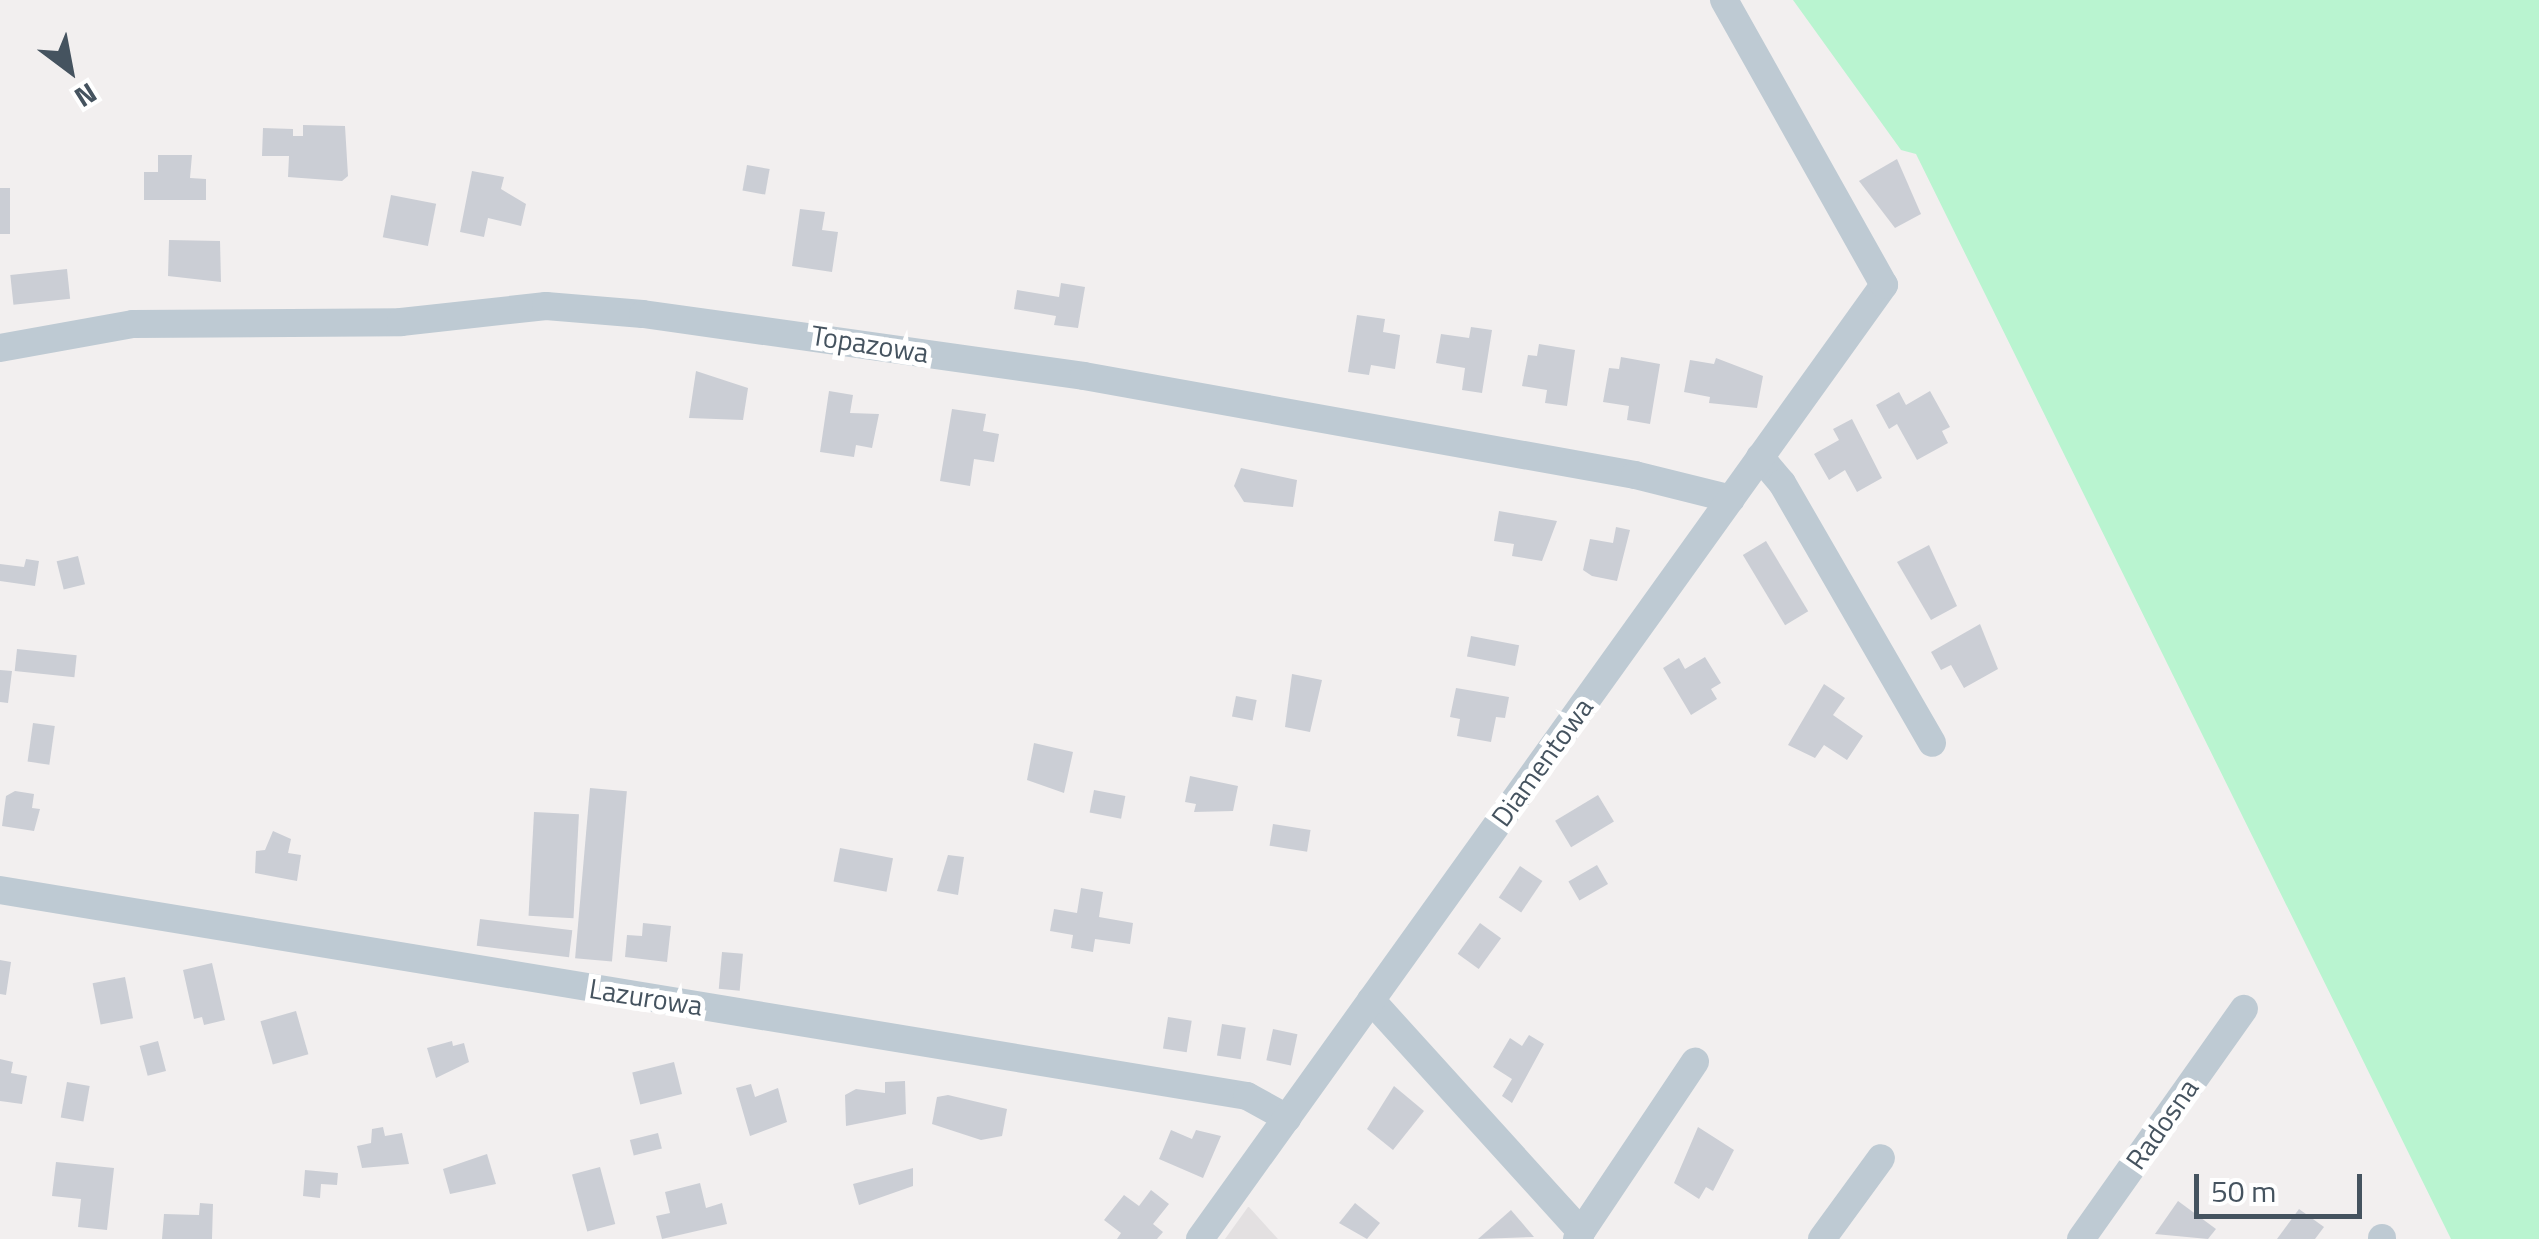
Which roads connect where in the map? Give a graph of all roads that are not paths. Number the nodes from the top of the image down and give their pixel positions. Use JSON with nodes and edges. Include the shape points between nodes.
{"nodes":[{"id":1,"x":1724,"y":0,"type":"edge"},
{"id":2,"x":0,"y":348,"type":"edge"},
{"id":3,"x":1760,"y":457,"type":"junction"},
{"id":4,"x":1731,"y":500,"type":"junction"},
{"id":5,"x":1932,"y":744,"type":"dead end"},
{"id":6,"x":0,"y":890,"type":"edge"},
{"id":7,"x":1371,"y":1000,"type":"junction"},
{"id":8,"x":2244,"y":1009,"type":"dead end"},
{"id":9,"x":1695,"y":1062,"type":"dead end"},
{"id":10,"x":1287,"y":1118,"type":"junction"},
{"id":11,"x":1881,"y":1158,"type":"dead end"},
{"id":12,"x":1579,"y":1236,"type":"edge"},
{"id":13,"x":1200,"y":1239,"type":"edge"},
{"id":14,"x":1822,"y":1239,"type":"edge"},
{"id":15,"x":2081,"y":1239,"type":"edge"}],
"edges":[{"from":1,"to":3,"type":"street","name":"Diamentowa","via":[[1884,285]]},
{"from":2,"to":4,"type":"street","name":"Topazowa","via":[[132,324],[402,322],[546,306],[643,314],[1084,376],[1635,475]]},
{"from":3,"to":4,"type":"street","name":"Diamentowa"},
{"from":3,"to":5,"type":"street","via":[[1782,483]]},
{"from":4,"to":7,"type":"street","name":"Diamentowa"},
{"from":6,"to":10,"type":"street","name":"Lazurowa","via":[[1248,1096]]},
{"from":7,"to":10,"type":"street","name":"Diamentowa"},
{"from":7,"to":12,"type":"street"},
{"from":8,"to":15,"type":"street","name":"Radosna"},
{"from":9,"to":12,"type":"street"},
{"from":10,"to":13,"type":"street","name":"Diamentowa"},
{"from":11,"to":14,"type":"street"}]}
